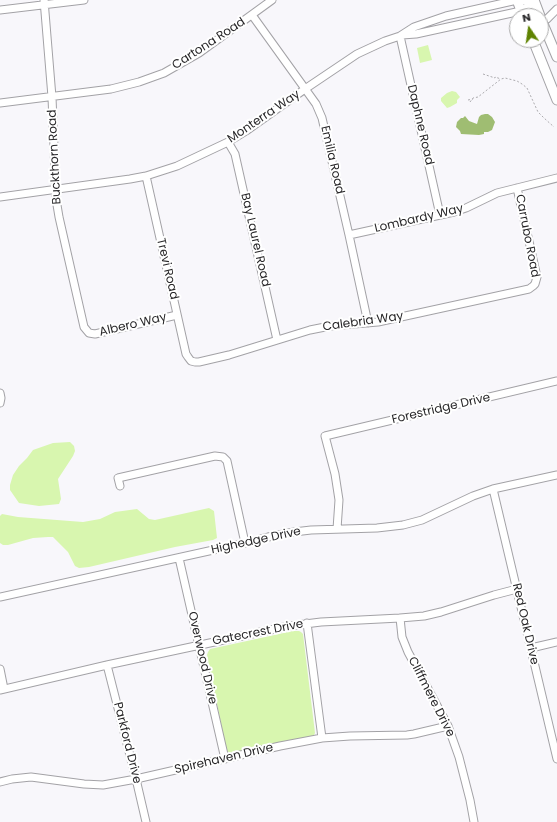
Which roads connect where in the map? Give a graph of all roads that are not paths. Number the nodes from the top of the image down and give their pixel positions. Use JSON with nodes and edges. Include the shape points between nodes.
{"nodes":[{"id":1,"x":84,"y":0,"type":"edge"},
{"id":2,"x":272,"y":0,"type":"edge"},
{"id":3,"x":517,"y":0,"type":"edge"},
{"id":4,"x":535,"y":1,"type":"edge"},
{"id":5,"x":44,"y":3,"type":"edge"},
{"id":6,"x":527,"y":8,"type":"edge"},
{"id":7,"x":557,"y":9,"type":"edge"},
{"id":8,"x":0,"y":10,"type":"edge"},
{"id":9,"x":252,"y":15,"type":"junction"},
{"id":10,"x":509,"y":16,"type":"edge"},
{"id":11,"x":549,"y":16,"type":"edge"},
{"id":12,"x":400,"y":36,"type":"junction"},
{"id":13,"x":549,"y":39,"type":"edge"},
{"id":14,"x":536,"y":48,"type":"edge"},
{"id":15,"x":557,"y":58,"type":"edge"},
{"id":16,"x":305,"y":89,"type":"junction"},
{"id":17,"x":52,"y":97,"type":"junction"},
{"id":18,"x":557,"y":100,"type":"edge"},
{"id":19,"x":0,"y":103,"type":"edge"},
{"id":20,"x":228,"y":142,"type":"junction"},
{"id":21,"x":146,"y":176,"type":"junction"},
{"id":22,"x":557,"y":178,"type":"edge"},
{"id":23,"x":517,"y":188,"type":"junction"},
{"id":24,"x":55,"y":189,"type":"junction"},
{"id":25,"x":0,"y":197,"type":"edge"},
{"id":26,"x":440,"y":215,"type":"junction"},
{"id":27,"x":349,"y":235,"type":"junction"},
{"id":28,"x":536,"y":284,"type":"joint"},
{"id":29,"x":177,"y":315,"type":"junction"},
{"id":30,"x":368,"y":323,"type":"junction"},
{"id":31,"x":89,"y":333,"type":"joint"},
{"id":32,"x":277,"y":340,"type":"junction"},
{"id":33,"x":191,"y":361,"type":"joint"},
{"id":34,"x":557,"y":381,"type":"edge"},
{"id":35,"x":0,"y":393,"type":"edge"},
{"id":36,"x":0,"y":402,"type":"edge"},
{"id":37,"x":557,"y":475,"type":"edge"},
{"id":38,"x":120,"y":486,"type":"dead end"},
{"id":39,"x":494,"y":489,"type":"junction"},
{"id":40,"x":338,"y":530,"type":"junction"},
{"id":41,"x":245,"y":543,"type":"junction"},
{"id":42,"x":180,"y":558,"type":"junction"},
{"id":43,"x":517,"y":589,"type":"junction"},
{"id":44,"x":0,"y":598,"type":"edge"},
{"id":45,"x":400,"y":618,"type":"junction"},
{"id":46,"x":307,"y":623,"type":"junction"},
{"id":47,"x":557,"y":642,"type":"edge"},
{"id":48,"x":199,"y":645,"type":"junction"},
{"id":49,"x":531,"y":648,"type":"junction"},
{"id":50,"x":107,"y":665,"type":"junction"},
{"id":51,"x":0,"y":669,"type":"edge"},
{"id":52,"x":2,"y":690,"type":"edge"},
{"id":53,"x":448,"y":726,"type":"junction"},
{"id":54,"x":322,"y":738,"type":"junction"},
{"id":55,"x":224,"y":759,"type":"junction"},
{"id":56,"x":557,"y":759,"type":"edge"},
{"id":57,"x":136,"y":779,"type":"junction"},
{"id":58,"x":0,"y":782,"type":"edge"},
{"id":59,"x":146,"y":822,"type":"edge"},
{"id":60,"x":474,"y":822,"type":"edge"}],
"edges":[{"from":1,"to":5,"type":"street"},
{"from":2,"to":9,"type":"street","name":"Cartona Road"},
{"from":3,"to":4,"type":"street","name":"Monterra Way"},
{"from":3,"to":12,"type":"street","name":"Monterra Way","via":[[446,16],[414,27]]},
{"from":4,"to":6,"type":"street","name":"Monterra Way"},
{"from":5,"to":8,"type":"street"},
{"from":5,"to":17,"type":"street","name":"Buckthorn Road"},
{"from":7,"to":11,"type":"street"},
{"from":9,"to":16,"type":"street","name":"Emilia Road"},
{"from":9,"to":17,"type":"street","name":"Cartona Road","via":[[199,53],[164,72],[111,89]]},
{"from":10,"to":12,"type":"street","name":"Monterra Way"},
{"from":12,"to":16,"type":"street","name":"Monterra Way","via":[[357,54]]},
{"from":12,"to":26,"type":"street","name":"Daphne Road"},
{"from":13,"to":15,"type":"street"},
{"from":14,"to":18,"type":"street"},
{"from":16,"to":20,"type":"street","name":"Monterra Way"},
{"from":16,"to":27,"type":"street","name":"Emilia Road","via":[[316,104],[324,122]]},
{"from":17,"to":19,"type":"street","name":"Cartona Road"},
{"from":17,"to":24,"type":"street","name":"Buckthorn Road"},
{"from":20,"to":21,"type":"street","name":"Monterra Way","via":[[176,166]]},
{"from":20,"to":32,"type":"street","name":"Bay Laurel Road","via":[[235,154]]},
{"from":21,"to":24,"type":"street","name":"Monterra Way"},
{"from":21,"to":29,"type":"street","name":"Trevi Road"},
{"from":22,"to":23,"type":"street","name":"Lombardy Way"},
{"from":23,"to":26,"type":"street","name":"Lombardy Way","via":[[493,195],[461,210]]},
{"from":23,"to":28,"type":"street","name":"Carrubo Road","via":[[537,277]]},
{"from":24,"to":25,"type":"street","name":"Monterra Way"},
{"from":24,"to":31,"type":"street","name":"Buckthorn Road","via":[[84,327]]},
{"from":26,"to":27,"type":"street","name":"Lombardy Way"},
{"from":27,"to":30,"type":"street","name":"Emilia Road"},
{"from":28,"to":30,"type":"street","name":"Calebria Way","via":[[529,289]]},
{"from":29,"to":31,"type":"street","name":"Albero Way","via":[[95,334]]},
{"from":29,"to":33,"type":"street","name":"Trevi Road","via":[[186,354]]},
{"from":30,"to":32,"type":"street","name":"Calebria Way","via":[[319,328]]},
{"from":32,"to":33,"type":"street","name":"Calebria Way","via":[[219,358]]},
{"from":34,"to":40,"type":"street","name":"Forestridge Drive","via":[[325,436],[339,500]]},
{"from":35,"to":36,"type":"street"},
{"from":37,"to":39,"type":"street","name":"Highedge Drive"},
{"from":38,"to":41,"type":"street","via":[[118,478],[215,456],[223,457],[227,461]]},
{"from":39,"to":40,"type":"street","name":"Highedge Drive","via":[[422,520],[403,525]]},
{"from":39,"to":43,"type":"street","name":"Red Oak Drive"},
{"from":40,"to":41,"type":"street","name":"Highedge Drive","via":[[294,532]]},
{"from":41,"to":42,"type":"street","name":"Highedge Drive"},
{"from":42,"to":44,"type":"street","name":"Highedge Drive"},
{"from":42,"to":48,"type":"street","name":"Overwood Drive"},
{"from":43,"to":45,"type":"street","name":"Gatecrest Drive","via":[[441,612]]},
{"from":43,"to":49,"type":"street","name":"Red Oak Drive"},
{"from":45,"to":46,"type":"street","name":"Gatecrest Drive"},
{"from":45,"to":53,"type":"street","name":"Cliffmere Drive","via":[[402,637],[408,652]]},
{"from":46,"to":48,"type":"street","name":"Gatecrest Drive"},
{"from":46,"to":54,"type":"street"},
{"from":47,"to":49,"type":"street"},
{"from":48,"to":50,"type":"street","name":"Gatecrest Drive"},
{"from":48,"to":55,"type":"street","name":"Overwood Drive"},
{"from":49,"to":56,"type":"street","name":"Red Oak Drive"},
{"from":50,"to":52,"type":"street","name":"Gatecrest Drive"},
{"from":50,"to":57,"type":"street","name":"Parkford Drive"},
{"from":51,"to":52,"type":"street"},
{"from":53,"to":54,"type":"street","name":"Spirehaven Drive","via":[[406,735]]},
{"from":53,"to":60,"type":"street","name":"Cliffmere Drive","via":[[460,757]]},
{"from":54,"to":55,"type":"street","name":"Spirehaven Drive"},
{"from":55,"to":57,"type":"street","name":"Spirehaven Drive"},
{"from":57,"to":58,"type":"street","name":"Spirehaven Drive","via":[[103,785],[31,777]]},
{"from":57,"to":59,"type":"street","name":"Parkford Drive"}]}
